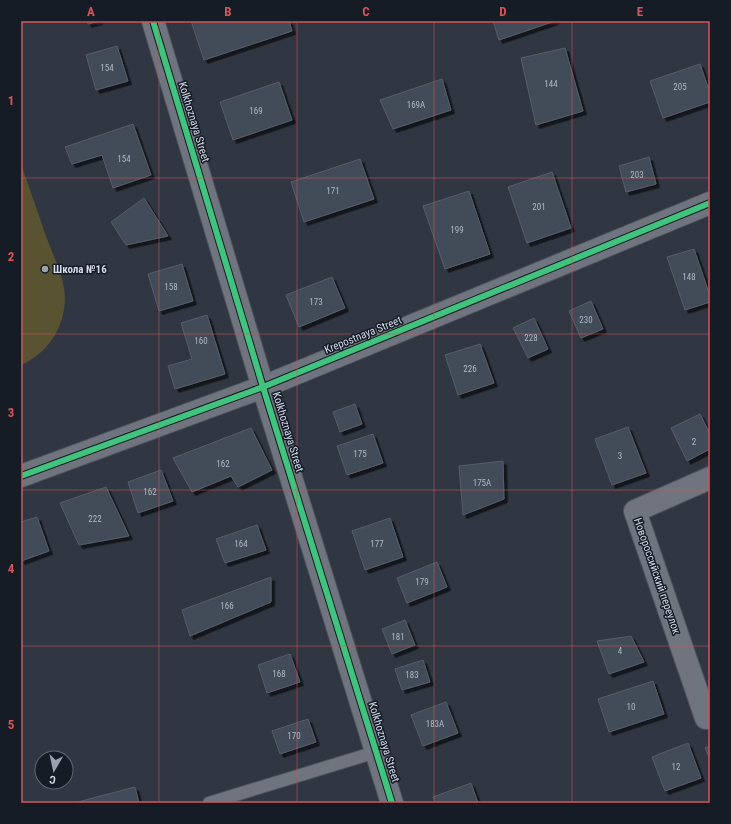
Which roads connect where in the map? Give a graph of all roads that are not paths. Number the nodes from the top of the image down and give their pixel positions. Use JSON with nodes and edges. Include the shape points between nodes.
{"nodes":[{"id":1,"x":153,"y":21,"type":"edge"},
{"id":2,"x":710,"y":204,"type":"edge"},
{"id":3,"x":263,"y":387,"type":"junction"},
{"id":4,"x":21,"y":476,"type":"edge"},
{"id":5,"x":710,"y":478,"type":"edge"},
{"id":6,"x":706,"y":718,"type":"dead end"},
{"id":7,"x":376,"y":752,"type":"junction"},
{"id":8,"x":209,"y":803,"type":"edge"},
{"id":9,"x":392,"y":803,"type":"edge"}],
"edges":[{"from":1,"to":3,"type":"street","name":"Kolkhoznaya Street"},
{"from":2,"to":3,"type":"street","name":"Krepostnaya Street"},
{"from":3,"to":4,"type":"street","name":"Krepostnaya Street"},
{"from":3,"to":7,"type":"street","name":"Kolkhoznaya Street"},
{"from":5,"to":6,"type":"street","name":"Новороссийский переулок","via":[[635,511]]},
{"from":7,"to":8,"type":"lane"},
{"from":7,"to":9,"type":"street","name":"Kolkhoznaya Street"}]}
